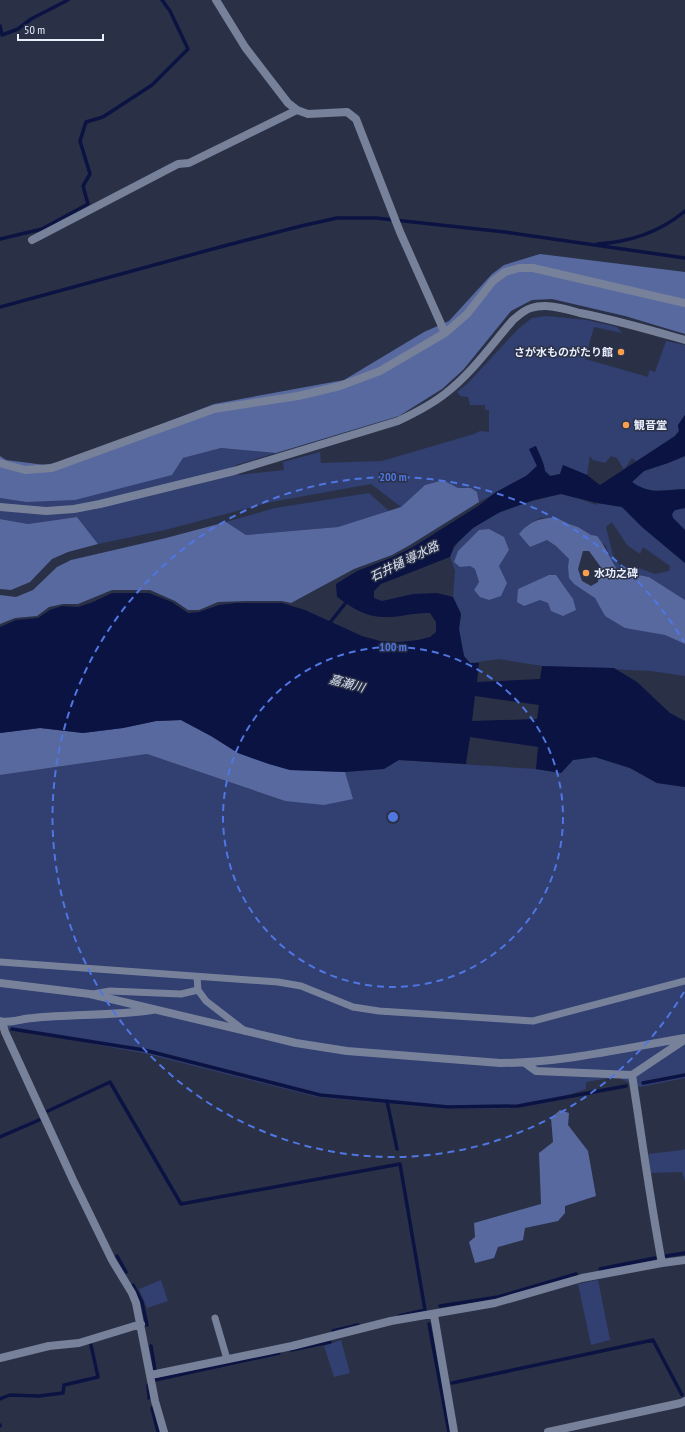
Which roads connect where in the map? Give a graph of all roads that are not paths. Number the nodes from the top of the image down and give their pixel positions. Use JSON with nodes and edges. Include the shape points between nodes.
{"nodes":[{"id":1,"x":216,"y":0,"type":"edge"},
{"id":2,"x":297,"y":110,"type":"junction"},
{"id":3,"x":32,"y":240,"type":"dead end"},
{"id":4,"x":685,"y":303,"type":"edge"},
{"id":5,"x":445,"y":333,"type":"junction"},
{"id":6,"x":685,"y":340,"type":"edge"},
{"id":7,"x":0,"y":463,"type":"edge"},
{"id":8,"x":0,"y":507,"type":"edge"},
{"id":9,"x":0,"y":962,"type":"edge"},
{"id":10,"x":197,"y":977,"type":"junction"},
{"id":11,"x":685,"y":981,"type":"edge"},
{"id":12,"x":0,"y":983,"type":"edge"},
{"id":13,"x":198,"y":990,"type":"junction"},
{"id":14,"x":90,"y":994,"type":"junction"},
{"id":15,"x":157,"y":1010,"type":"junction"},
{"id":16,"x":1,"y":1021,"type":"edge"},
{"id":17,"x":245,"y":1031,"type":"junction"},
{"id":18,"x":685,"y":1039,"type":"edge"},
{"id":19,"x":525,"y":1063,"type":"junction"},
{"id":20,"x":632,"y":1075,"type":"junction"},
{"id":21,"x":685,"y":1260,"type":"edge"},
{"id":22,"x":662,"y":1263,"type":"junction"},
{"id":23,"x":434,"y":1315,"type":"junction"},
{"id":24,"x":215,"y":1318,"type":"dead end"},
{"id":25,"x":141,"y":1324,"type":"junction"},
{"id":26,"x":0,"y":1358,"type":"edge"},
{"id":27,"x":227,"y":1359,"type":"junction"},
{"id":28,"x":151,"y":1375,"type":"junction"},
{"id":29,"x":685,"y":1401,"type":"edge"},
{"id":30,"x":164,"y":1432,"type":"edge"},
{"id":31,"x":454,"y":1432,"type":"edge"},
{"id":32,"x":550,"y":1432,"type":"edge"}],
"edges":[{"from":1,"to":2,"type":"street","via":[[245,47],[288,103]]},
{"from":2,"to":3,"type":"street","via":[[189,163],[178,164]]},
{"from":2,"to":5,"type":"street","via":[[308,114],[347,112],[356,119],[400,232]]},
{"from":4,"to":5,"type":"street","via":[[533,268],[519,268],[505,272],[493,280],[466,314]]},
{"from":5,"to":7,"type":"street","via":[[380,371],[340,386],[298,396],[214,409],[52,468],[25,470]]},
{"from":6,"to":8,"type":"street","via":[[563,309],[546,306],[531,308],[513,320],[467,374],[447,393],[398,421],[234,471],[100,504],[46,511]]},
{"from":9,"to":10,"type":"lane"},
{"from":10,"to":11,"type":"lane","via":[[278,982],[301,986],[353,1007],[379,1012],[533,1021]]},
{"from":10,"to":13,"type":"lane"},
{"from":12,"to":14,"type":"street"},
{"from":13,"to":14,"type":"lane","via":[[181,994],[110,991]]},
{"from":13,"to":17,"type":"lane","via":[[206,1001]]},
{"from":14,"to":15,"type":"street"},
{"from":15,"to":16,"type":"street"},
{"from":15,"to":17,"type":"street"},
{"from":16,"to":25,"type":"street","via":[[70,1173],[112,1260],[132,1293]]},
{"from":17,"to":19,"type":"street","via":[[296,1043],[348,1051]]},
{"from":18,"to":19,"type":"street"},
{"from":18,"to":20,"type":"street"},
{"from":19,"to":20,"type":"street","via":[[536,1071]]},
{"from":20,"to":22,"type":"street","via":[[650,1204]]},
{"from":21,"to":22,"type":"street"},
{"from":22,"to":23,"type":"street","via":[[582,1278],[495,1303]]},
{"from":23,"to":27,"type":"street","via":[[391,1321],[292,1346]]},
{"from":23,"to":31,"type":"street"},
{"from":24,"to":27,"type":"lane"},
{"from":25,"to":26,"type":"street","via":[[79,1343],[49,1346]]},
{"from":25,"to":28,"type":"street"},
{"from":27,"to":28,"type":"street"},
{"from":28,"to":30,"type":"street"},
{"from":29,"to":32,"type":"street"}]}
